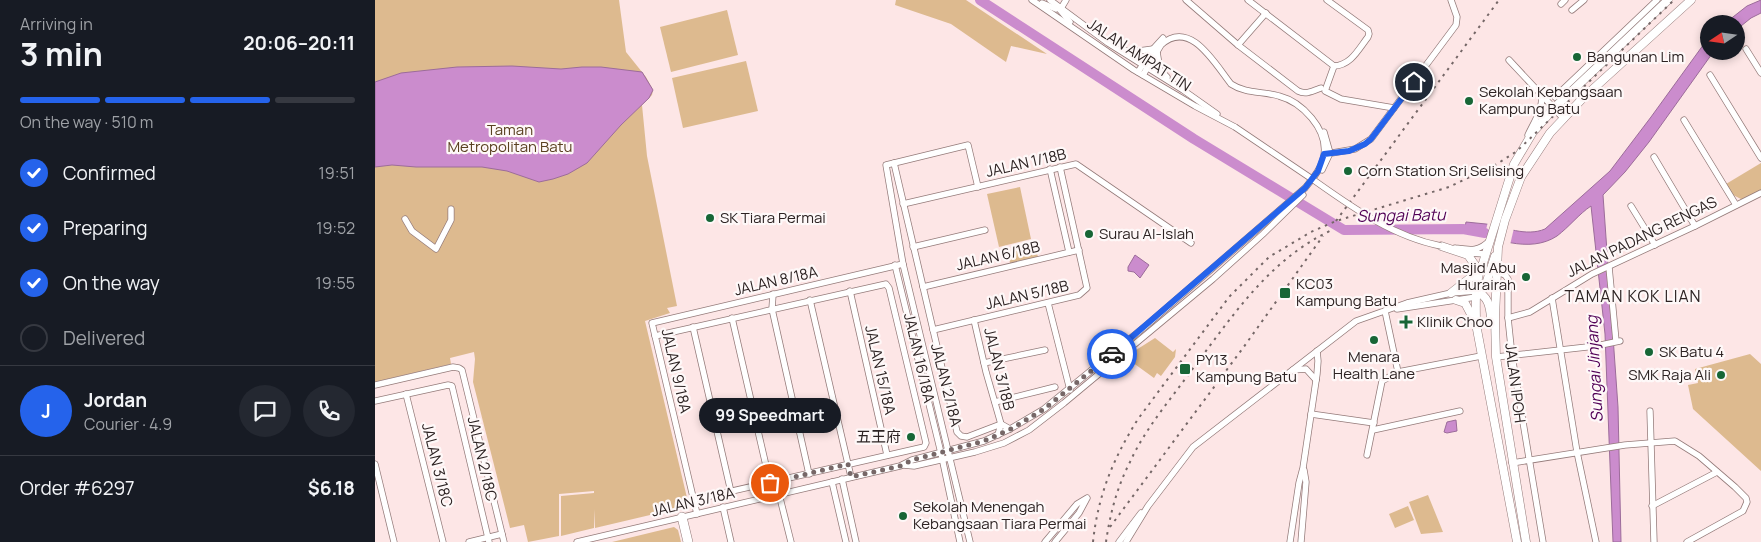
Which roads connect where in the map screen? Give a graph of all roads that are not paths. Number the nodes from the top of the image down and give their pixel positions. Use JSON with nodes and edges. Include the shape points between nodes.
{"nodes":[{"id":1,"x":1034,"y":0,"type":"edge"},
{"id":2,"x":1050,"y":0,"type":"edge"},
{"id":3,"x":1066,"y":0,"type":"edge"},
{"id":4,"x":1186,"y":0,"type":"edge"},
{"id":5,"x":1248,"y":0,"type":"edge"},
{"id":6,"x":1327,"y":0,"type":"edge"},
{"id":7,"x":1584,"y":0,"type":"edge"},
{"id":8,"x":1657,"y":0,"type":"edge"},
{"id":9,"x":1668,"y":0,"type":"edge"},
{"id":10,"x":1691,"y":0,"type":"edge"},
{"id":11,"x":1451,"y":1,"type":"edge"},
{"id":12,"x":1061,"y":7,"type":"junction"},
{"id":13,"x":1572,"y":10,"type":"dead end"},
{"id":14,"x":1266,"y":14,"type":"junction"},
{"id":15,"x":1081,"y":33,"type":"junction"},
{"id":16,"x":1100,"y":37,"type":"junction"},
{"id":17,"x":1239,"y":45,"type":"junction"},
{"id":18,"x":1746,"y":49,"type":"dead end"},
{"id":19,"x":1155,"y":50,"type":"junction"},
{"id":20,"x":1509,"y":60,"type":"dead end"},
{"id":21,"x":1333,"y":66,"type":"junction"},
{"id":22,"x":1145,"y":67,"type":"junction"},
{"id":23,"x":1140,"y":73,"type":"junction"},
{"id":24,"x":1761,"y":73,"type":"edge"},
{"id":25,"x":1710,"y":75,"type":"dead end"},
{"id":26,"x":1321,"y":88,"type":"dead end"},
{"id":27,"x":1183,"y":90,"type":"junction"},
{"id":28,"x":1574,"y":90,"type":"junction"},
{"id":29,"x":1542,"y":96,"type":"junction"},
{"id":30,"x":1555,"y":97,"type":"junction"},
{"id":31,"x":1394,"y":108,"type":"junction"},
{"id":32,"x":1554,"y":108,"type":"junction"},
{"id":33,"x":1564,"y":119,"type":"junction"},
{"id":34,"x":1684,"y":120,"type":"dead end"},
{"id":35,"x":1235,"y":127,"type":"junction"},
{"id":36,"x":1327,"y":154,"type":"junction"},
{"id":37,"x":1654,"y":157,"type":"dead end"},
{"id":38,"x":1761,"y":158,"type":"edge"},
{"id":39,"x":894,"y":162,"type":"junction"},
{"id":40,"x":1515,"y":164,"type":"junction"},
{"id":41,"x":1059,"y":167,"type":"junction"},
{"id":42,"x":1050,"y":169,"type":"junction"},
{"id":43,"x":978,"y":186,"type":"junction"},
{"id":44,"x":1761,"y":193,"type":"edge"},
{"id":45,"x":903,"y":204,"type":"junction"},
{"id":46,"x":1737,"y":205,"type":"junction"},
{"id":47,"x":1631,"y":206,"type":"dead end"},
{"id":48,"x":451,"y":209,"type":"dead end"},
{"id":49,"x":1279,"y":213,"type":"junction"},
{"id":50,"x":405,"y":219,"type":"dead end"},
{"id":51,"x":1695,"y":226,"type":"junction"},
{"id":52,"x":985,"y":230,"type":"dead end"},
{"id":53,"x":1256,"y":231,"type":"junction"},
{"id":54,"x":1261,"y":236,"type":"junction"},
{"id":55,"x":1491,"y":240,"type":"junction"},
{"id":56,"x":1191,"y":243,"type":"dead end"},
{"id":57,"x":1498,"y":245,"type":"junction"},
{"id":58,"x":1655,"y":245,"type":"junction"},
{"id":59,"x":1441,"y":246,"type":"junction"},
{"id":60,"x":913,"y":247,"type":"junction"},
{"id":61,"x":1079,"y":250,"type":"junction"},
{"id":62,"x":1069,"y":252,"type":"junction"},
{"id":63,"x":1486,"y":254,"type":"junction"},
{"id":64,"x":903,"y":264,"type":"junction"},
{"id":65,"x":895,"y":266,"type":"junction"},
{"id":66,"x":1609,"y":267,"type":"junction"},
{"id":67,"x":1479,"y":271,"type":"junction"},
{"id":68,"x":1497,"y":272,"type":"junction"},
{"id":69,"x":923,"y":287,"type":"junction"},
{"id":70,"x":849,"y":291,"type":"junction"},
{"id":71,"x":1451,"y":293,"type":"junction"},
{"id":72,"x":773,"y":294,"type":"junction"},
{"id":73,"x":1477,"y":294,"type":"junction"},
{"id":74,"x":1552,"y":298,"type":"junction"},
{"id":75,"x":810,"y":300,"type":"junction"},
{"id":76,"x":1456,"y":300,"type":"junction"},
{"id":77,"x":1048,"y":303,"type":"junction"},
{"id":78,"x":771,"y":309,"type":"junction"},
{"id":79,"x":1393,"y":309,"type":"junction"},
{"id":80,"x":1385,"y":311,"type":"junction"},
{"id":81,"x":732,"y":318,"type":"junction"},
{"id":82,"x":1508,"y":318,"type":"junction"},
{"id":83,"x":974,"y":320,"type":"junction"},
{"id":84,"x":655,"y":322,"type":"joint"},
{"id":85,"x":1476,"y":324,"type":"junction"},
{"id":86,"x":693,"y":327,"type":"junction"},
{"id":87,"x":933,"y":330,"type":"junction"},
{"id":88,"x":655,"y":336,"type":"junction"},
{"id":89,"x":1045,"y":350,"type":"dead end"},
{"id":90,"x":1560,"y":350,"type":"junction"},
{"id":91,"x":1317,"y":351,"type":"junction"},
{"id":92,"x":1481,"y":356,"type":"junction"},
{"id":93,"x":1512,"y":356,"type":"junction"},
{"id":94,"x":1496,"y":357,"type":"junction"},
{"id":95,"x":984,"y":363,"type":"junction"},
{"id":96,"x":1291,"y":371,"type":"junction"},
{"id":97,"x":1398,"y":372,"type":"junction"},
{"id":98,"x":1316,"y":380,"type":"junction"},
{"id":99,"x":375,"y":385,"type":"edge"},
{"id":100,"x":1055,"y":387,"type":"dead end"},
{"id":101,"x":1070,"y":388,"type":"junction"},
{"id":102,"x":406,"y":394,"type":"junction"},
{"id":103,"x":1071,"y":396,"type":"junction"},
{"id":104,"x":375,"y":400,"type":"edge"},
{"id":105,"x":995,"y":402,"type":"junction"},
{"id":106,"x":1460,"y":411,"type":"dead end"},
{"id":107,"x":1650,"y":411,"type":"dead end"},
{"id":108,"x":1311,"y":414,"type":"junction"},
{"id":109,"x":1374,"y":423,"type":"junction"},
{"id":110,"x":1001,"y":424,"type":"junction"},
{"id":111,"x":1011,"y":429,"type":"junction"},
{"id":112,"x":1373,"y":430,"type":"junction"},
{"id":113,"x":998,"y":435,"type":"junction"},
{"id":114,"x":1650,"y":442,"type":"junction"},
{"id":115,"x":1577,"y":452,"type":"junction"},
{"id":116,"x":950,"y":454,"type":"junction"},
{"id":117,"x":887,"y":455,"type":"junction"},
{"id":118,"x":1367,"y":455,"type":"dead end"},
{"id":119,"x":941,"y":456,"type":"junction"},
{"id":120,"x":1529,"y":460,"type":"junction"},
{"id":121,"x":1512,"y":463,"type":"junction"},
{"id":122,"x":375,"y":464,"type":"edge"},
{"id":123,"x":848,"y":464,"type":"junction"},
{"id":124,"x":1303,"y":468,"type":"junction"},
{"id":125,"x":1717,"y":472,"type":"junction"},
{"id":126,"x":809,"y":474,"type":"junction"},
{"id":127,"x":851,"y":477,"type":"junction"},
{"id":128,"x":842,"y":479,"type":"junction"},
{"id":129,"x":832,"y":482,"type":"junction"},
{"id":130,"x":770,"y":483,"type":"junction"},
{"id":131,"x":731,"y":492,"type":"junction"},
{"id":132,"x":776,"y":495,"type":"junction"},
{"id":133,"x":693,"y":500,"type":"junction"},
{"id":134,"x":1148,"y":506,"type":"junction"},
{"id":135,"x":1652,"y":506,"type":"junction"},
{"id":136,"x":723,"y":507,"type":"junction"},
{"id":137,"x":697,"y":514,"type":"junction"},
{"id":138,"x":682,"y":517,"type":"junction"},
{"id":139,"x":1064,"y":519,"type":"junction"},
{"id":140,"x":1070,"y":523,"type":"junction"},
{"id":141,"x":502,"y":534,"type":"junction"},
{"id":142,"x":489,"y":540,"type":"edge"},
{"id":143,"x":395,"y":542,"type":"edge"},
{"id":144,"x":443,"y":542,"type":"edge"},
{"id":145,"x":469,"y":542,"type":"edge"},
{"id":146,"x":504,"y":542,"type":"edge"},
{"id":147,"x":577,"y":542,"type":"edge"},
{"id":148,"x":688,"y":542,"type":"edge"},
{"id":149,"x":731,"y":542,"type":"edge"},
{"id":150,"x":791,"y":542,"type":"edge"},
{"id":151,"x":846,"y":542,"type":"edge"},
{"id":152,"x":856,"y":542,"type":"edge"},
{"id":153,"x":960,"y":542,"type":"edge"},
{"id":154,"x":971,"y":542,"type":"edge"},
{"id":155,"x":1045,"y":542,"type":"edge"},
{"id":156,"x":1055,"y":542,"type":"edge"},
{"id":157,"x":1119,"y":542,"type":"edge"},
{"id":158,"x":1126,"y":542,"type":"edge"},
{"id":159,"x":1290,"y":542,"type":"edge"},
{"id":160,"x":1301,"y":542,"type":"edge"},
{"id":161,"x":1517,"y":542,"type":"edge"},
{"id":162,"x":1526,"y":542,"type":"edge"},
{"id":163,"x":1543,"y":542,"type":"edge"},
{"id":164,"x":1596,"y":542,"type":"edge"},
{"id":165,"x":1653,"y":542,"type":"edge"},
{"id":166,"x":1687,"y":542,"type":"edge"}],
"edges":[{"from":1,"to":12,"type":"street","via":[[1057,9]]},
{"from":1,"to":15,"type":"street","name":"JALAN AMPAT TIN"},
{"from":2,"to":12,"type":"street","name":"JALAN AMPAT TIN"},
{"from":3,"to":12,"type":"street"},
{"from":4,"to":17,"type":"street"},
{"from":5,"to":14,"type":"street"},
{"from":6,"to":21,"type":"street","via":[[1369,34],[1348,62]]},
{"from":7,"to":13,"type":"street"},
{"from":8,"to":30,"type":"street"},
{"from":9,"to":28,"type":"main road","name":"JALAN IPOH"},
{"from":10,"to":33,"type":"main road","name":"JALAN IPOH","via":[[1582,98]]},
{"from":11,"to":31,"type":"street","via":[[1457,17],[1456,25]]},
{"from":12,"to":15,"type":"street","via":[[1060,12]]},
{"from":12,"to":16,"type":"street","name":"JALAN AMPAT TIN"},
{"from":14,"to":17,"type":"street"},
{"from":14,"to":21,"type":"street"},
{"from":15,"to":23,"type":"street","name":"JALAN AMPAT TIN"},
{"from":16,"to":19,"type":"street","via":[[1127,52]]},
{"from":16,"to":22,"type":"street","name":"JALAN AMPAT TIN"},
{"from":17,"to":26,"type":"street","via":[[1302,93]]},
{"from":18,"to":24,"type":"street"},
{"from":19,"to":22,"type":"street"},
{"from":19,"to":27,"type":"street","via":[[1160,70]]},
{"from":19,"to":36,"type":"street","via":[[1168,39],[1180,36],[1191,40],[1204,49],[1237,88],[1279,96],[1301,109],[1318,126]]},
{"from":20,"to":29,"type":"street"},
{"from":21,"to":31,"type":"street","via":[[1325,91],[1341,99]]},
{"from":22,"to":23,"type":"street"},
{"from":22,"to":27,"type":"street","name":"JALAN AMPAT TIN"},
{"from":23,"to":35,"type":"street","name":"JALAN AMPAT TIN"},
{"from":25,"to":38,"type":"street"},
{"from":27,"to":35,"type":"street","name":"JALAN AMPAT TIN"},
{"from":28,"to":30,"type":"street"},
{"from":28,"to":32,"type":"main road","name":"JALAN IPOH"},
{"from":29,"to":30,"type":"street"},
{"from":29,"to":32,"type":"street"},
{"from":29,"to":40,"type":"street","via":[[1539,113]]},
{"from":31,"to":36,"type":"street","via":[[1365,144],[1349,151]]},
{"from":32,"to":33,"type":"street"},
{"from":32,"to":40,"type":"main road","name":"JALAN IPOH","via":[[1533,132]]},
{"from":33,"to":57,"type":"main road","name":"JALAN IPOH","via":[[1543,142],[1521,177]]},
{"from":34,"to":46,"type":"street"},
{"from":35,"to":59,"type":"street","name":"JALAN AMPAT TIN","bridge":true,"via":[[1373,219],[1399,233]]},
{"from":36,"to":49,"type":"street","via":[[1306,189]]},
{"from":37,"to":51,"type":"street"},
{"from":39,"to":43,"type":"street","via":[[968,145]]},
{"from":39,"to":45,"type":"street","name":"JALAN 2/18A"},
{"from":39,"to":64,"type":"street","name":"JALAN 2/18A","via":[[885,166]]},
{"from":40,"to":55,"type":"main road","name":"JALAN IPOH"},
{"from":41,"to":42,"type":"street","name":"JALAN 1/18B"},
{"from":41,"to":56,"type":"street","name":"JALAN 1/18B","via":[[1076,164]]},
{"from":41,"to":61,"type":"street"},
{"from":42,"to":43,"type":"street","name":"JALAN 1/18B"},
{"from":42,"to":62,"type":"street"},
{"from":43,"to":45,"type":"street","name":"JALAN 1/18B"},
{"from":44,"to":46,"type":"street","name":"JALAN PADANG RENGAS"},
{"from":45,"to":60,"type":"street","name":"JALAN 2/18A"},
{"from":46,"to":51,"type":"street","name":"JALAN PADANG RENGAS"},
{"from":47,"to":58,"type":"street"},
{"from":48,"to":50,"type":"street","via":[[451,220],[436,249],[412,231]]},
{"from":49,"to":53,"type":"street"},
{"from":49,"to":54,"type":"street"},
{"from":51,"to":58,"type":"street","name":"JALAN PADANG RENGAS"},
{"from":52,"to":60,"type":"street"},
{"from":53,"to":54,"type":"street"},
{"from":53,"to":101,"type":"street"},
{"from":54,"to":103,"type":"street"},
{"from":55,"to":59,"type":"street","name":"JALAN AMPAT TIN","via":[[1476,250]]},
{"from":55,"to":63,"type":"main road","name":"JALAN IPOH"},
{"from":57,"to":63,"type":"main road"},
{"from":57,"to":68,"type":"main road","name":"JALAN IPOH"},
{"from":57,"to":73,"type":"main road","via":[[1486,284]]},
{"from":58,"to":66,"type":"street","name":"JALAN PADANG RENGAS"},
{"from":59,"to":63,"type":"street","name":"JALAN AMPAT TIN"},
{"from":59,"to":67,"type":"main road","via":[[1467,255]]},
{"from":60,"to":69,"type":"street","name":"JALAN 2/18A"},
{"from":61,"to":62,"type":"street","name":"JALAN 6/18B"},
{"from":61,"to":77,"type":"street","name":"JALAN 5/18B","via":[[1087,288],[1079,295]]},
{"from":62,"to":69,"type":"street","name":"JALAN 6/18B"},
{"from":63,"to":67,"type":"main road","name":"JALAN IPOH"},
{"from":64,"to":65,"type":"street","name":"JALAN 8/18A"},
{"from":64,"to":116,"type":"street","name":"JALAN 2/18A"},
{"from":65,"to":72,"type":"street","name":"JALAN 8/18A"},
{"from":65,"to":119,"type":"street","name":"JALAN 2/18A"},
{"from":66,"to":74,"type":"street","name":"JALAN PADANG RENGAS"},
{"from":66,"to":90,"type":"street","via":[[1617,341]]},
{"from":67,"to":71,"type":"main road"},
{"from":67,"to":73,"type":"main road","name":"JALAN IPOH"},
{"from":68,"to":82,"type":"street","via":[[1507,279]]},
{"from":68,"to":94,"type":"main road","name":"JALAN IPOH"},
{"from":69,"to":87,"type":"street","name":"JALAN 2/18A"},
{"from":70,"to":75,"type":"street"},
{"from":70,"to":117,"type":"street","name":"JALAN 15/18A"},
{"from":70,"to":117,"type":"street","name":"JALAN 16/18A","via":[[883,284],[889,288],[926,443],[924,447]]},
{"from":71,"to":73,"type":"street"},
{"from":71,"to":79,"type":"street"},
{"from":72,"to":78,"type":"street"},
{"from":72,"to":84,"type":"street","name":"JALAN 8/18A"},
{"from":73,"to":76,"type":"street"},
{"from":73,"to":85,"type":"main road","name":"JALAN IPOH"},
{"from":73,"to":94,"type":"main road","via":[[1490,305]]},
{"from":74,"to":82,"type":"street","name":"JALAN PADANG RENGAS","via":[[1530,312]]},
{"from":74,"to":90,"type":"street"},
{"from":75,"to":78,"type":"street"},
{"from":75,"to":123,"type":"street"},
{"from":76,"to":79,"type":"street"},
{"from":76,"to":85,"type":"main road","via":[[1465,302]]},
{"from":77,"to":83,"type":"street","name":"JALAN 5/18B"},
{"from":77,"to":101,"type":"street"},
{"from":78,"to":81,"type":"street"},
{"from":78,"to":126,"type":"street"},
{"from":79,"to":80,"type":"street"},
{"from":80,"to":91,"type":"street","via":[[1356,321]]},
{"from":80,"to":97,"type":"street"},
{"from":81,"to":86,"type":"street"},
{"from":81,"to":130,"type":"street"},
{"from":82,"to":93,"type":"street"},
{"from":83,"to":87,"type":"street","name":"JALAN 5/18B"},
{"from":83,"to":95,"type":"street","name":"JALAN 3/18B"},
{"from":84,"to":88,"type":"street","name":"JALAN 9/18A","via":[[652,326]]},
{"from":85,"to":92,"type":"main road","name":"JALAN IPOH"},
{"from":86,"to":88,"type":"street"},
{"from":86,"to":131,"type":"street"},
{"from":87,"to":110,"type":"street","name":"JALAN 2/18A","via":[[957,432],[967,437]]},
{"from":88,"to":133,"type":"street","name":"JALAN 9/18A"},
{"from":89,"to":95,"type":"street"},
{"from":90,"to":93,"type":"street"},
{"from":90,"to":115,"type":"street"},
{"from":91,"to":96,"type":"street"},
{"from":91,"to":98,"type":"street"},
{"from":92,"to":97,"type":"street"},
{"from":92,"to":161,"type":"main road","name":"JALAN IPOH"},
{"from":93,"to":94,"type":"street"},
{"from":93,"to":120,"type":"street"},
{"from":94,"to":121,"type":"main road","name":"JALAN IPOH"},
{"from":95,"to":105,"type":"street","name":"JALAN 3/18B"},
{"from":96,"to":98,"type":"street","via":[[1306,369]]},
{"from":96,"to":134,"type":"street","via":[[1193,447]]},
{"from":97,"to":109,"type":"street","via":[[1381,384]]},
{"from":98,"to":108,"type":"street"},
{"from":99,"to":141,"type":"street","via":[[459,368],[464,375]]},
{"from":100,"to":105,"type":"street"},
{"from":101,"to":103,"type":"street"},
{"from":101,"to":111,"type":"street"},
{"from":102,"to":104,"type":"street"},
{"from":102,"to":142,"type":"street","name":"JALAN 2/18C","via":[[448,385],[453,388]]},
{"from":102,"to":144,"type":"street","name":"JALAN 3/18C"},
{"from":103,"to":116,"type":"street","via":[[1017,437],[975,452]]},
{"from":105,"to":110,"type":"street","name":"JALAN 3/18B"},
{"from":106,"to":112,"type":"street"},
{"from":107,"to":114,"type":"street"},
{"from":108,"to":109,"type":"street"},
{"from":108,"to":124,"type":"street"},
{"from":109,"to":112,"type":"street"},
{"from":110,"to":111,"type":"street"},
{"from":110,"to":113,"type":"street"},
{"from":111,"to":113,"type":"street"},
{"from":112,"to":118,"type":"street"},
{"from":113,"to":116,"type":"street"},
{"from":114,"to":115,"type":"street"},
{"from":114,"to":125,"type":"street","via":[[1675,441]]},
{"from":114,"to":135,"type":"street"},
{"from":115,"to":120,"type":"street"},
{"from":115,"to":164,"type":"street"},
{"from":116,"to":119,"type":"street","name":"JALAN 3/18A"},
{"from":116,"to":154,"type":"street","name":"JALAN 2/18A"},
{"from":117,"to":123,"type":"street"},
{"from":119,"to":127,"type":"street","name":"JALAN 3/18A","via":[[912,460]]},
{"from":119,"to":153,"type":"street","name":"JALAN 2/18A"},
{"from":120,"to":121,"type":"street"},
{"from":120,"to":163,"type":"street"},
{"from":121,"to":162,"type":"main road","name":"JALAN IPOH"},
{"from":122,"to":143,"type":"street"},
{"from":123,"to":126,"type":"street"},
{"from":123,"to":127,"type":"street"},
{"from":124,"to":159,"type":"street"},
{"from":124,"to":160,"type":"street","via":[[1306,482]]},
{"from":125,"to":135,"type":"street"},
{"from":125,"to":166,"type":"street","via":[[1746,498],[1746,506],[1743,511]]},
{"from":126,"to":130,"type":"street"},
{"from":127,"to":128,"type":"street","name":"JALAN 3/18A"},
{"from":128,"to":129,"type":"street","name":"JALAN 3/18A"},
{"from":128,"to":152,"type":"street"},
{"from":129,"to":132,"type":"street","name":"JALAN 3/18A"},
{"from":129,"to":151,"type":"street"},
{"from":130,"to":131,"type":"street"},
{"from":130,"to":132,"type":"street"},
{"from":131,"to":133,"type":"street"},
{"from":132,"to":136,"type":"street","name":"JALAN 3/18A"},
{"from":132,"to":150,"type":"street"},
{"from":133,"to":137,"type":"street","name":"JALAN 9/18A"},
{"from":134,"to":157,"type":"street"},
{"from":134,"to":158,"type":"street"},
{"from":135,"to":165,"type":"street"},
{"from":136,"to":137,"type":"street","name":"JALAN 3/18A"},
{"from":136,"to":149,"type":"street"},
{"from":137,"to":138,"type":"street","name":"JALAN 3/18A"},
{"from":138,"to":147,"type":"street","name":"JALAN 3/18A"},
{"from":138,"to":148,"type":"highway"},
{"from":139,"to":140,"type":"street"},
{"from":139,"to":140,"type":"street","via":[[1087,498]]},
{"from":139,"to":155,"type":"street"},
{"from":140,"to":156,"type":"street"},
{"from":141,"to":142,"type":"street"},
{"from":141,"to":146,"type":"street"},
{"from":142,"to":145,"type":"street"}]}
